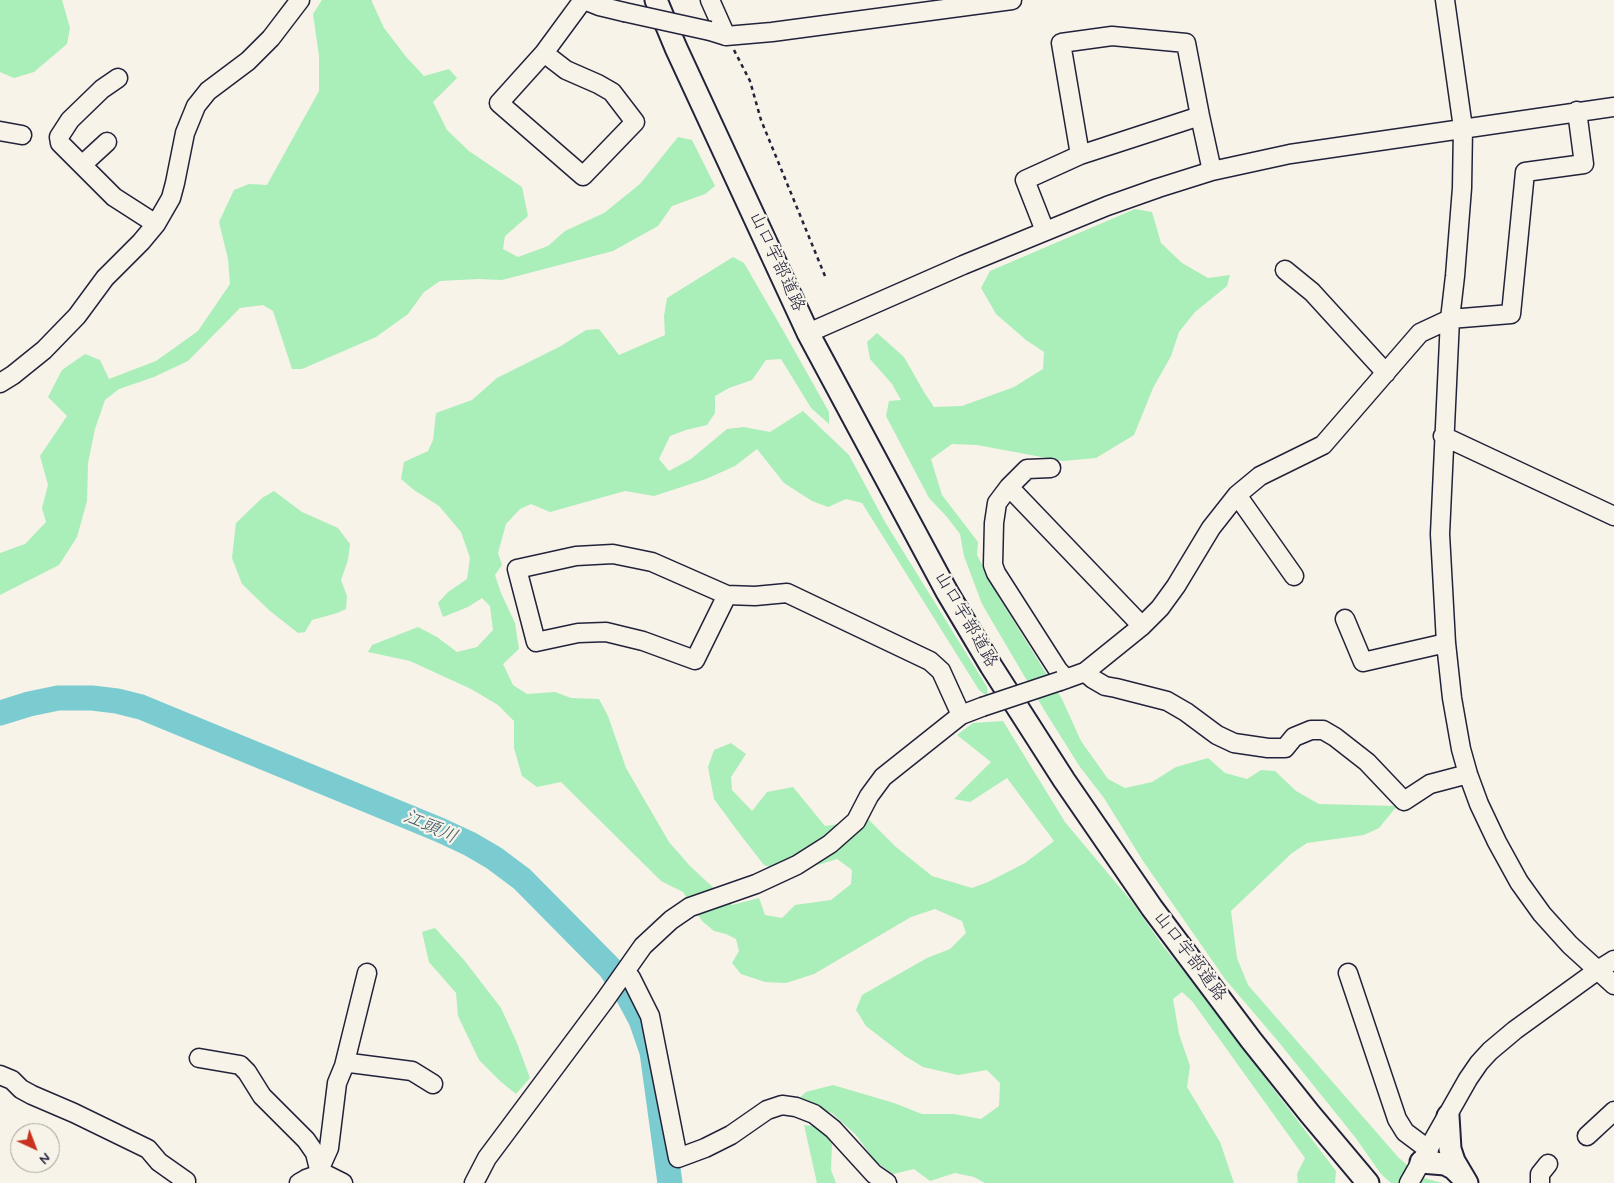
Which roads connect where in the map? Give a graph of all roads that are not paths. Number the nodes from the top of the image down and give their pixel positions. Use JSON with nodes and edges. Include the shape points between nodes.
{"nodes":[{"id":1,"x":300,"y":0,"type":"edge"},
{"id":2,"x":584,"y":0,"type":"edge"},
{"id":3,"x":656,"y":0,"type":"edge"},
{"id":4,"x":710,"y":0,"type":"edge"},
{"id":5,"x":1012,"y":0,"type":"edge"},
{"id":6,"x":1444,"y":0,"type":"edge"},
{"id":7,"x":947,"y":5,"type":"edge"},
{"id":8,"x":718,"y":33,"type":"junction"},
{"id":9,"x":544,"y":54,"type":"junction"},
{"id":10,"x":118,"y":78,"type":"dead end"},
{"id":11,"x":1614,"y":106,"type":"edge"},
{"id":12,"x":1577,"y":111,"type":"junction"},
{"id":13,"x":1200,"y":116,"type":"junction"},
{"id":14,"x":1463,"y":128,"type":"junction"},
{"id":15,"x":0,"y":131,"type":"edge"},
{"id":16,"x":22,"y":136,"type":"dead end"},
{"id":17,"x":107,"y":142,"type":"dead end"},
{"id":18,"x":1080,"y":155,"type":"junction"},
{"id":19,"x":82,"y":165,"type":"junction"},
{"id":20,"x":1212,"y":171,"type":"junction"},
{"id":21,"x":156,"y":224,"type":"junction"},
{"id":22,"x":1045,"y":231,"type":"junction"},
{"id":23,"x":1285,"y":270,"type":"dead end"},
{"id":24,"x":1450,"y":319,"type":"junction"},
{"id":25,"x":808,"y":333,"type":"junction"},
{"id":26,"x":1386,"y":373,"type":"junction"},
{"id":27,"x":0,"y":383,"type":"edge"},
{"id":28,"x":1443,"y":436,"type":"junction"},
{"id":29,"x":1051,"y":468,"type":"dead end"},
{"id":30,"x":1009,"y":487,"type":"junction"},
{"id":31,"x":1237,"y":495,"type":"junction"},
{"id":32,"x":1614,"y":516,"type":"edge"},
{"id":33,"x":1294,"y":576,"type":"dead end"},
{"id":34,"x":727,"y":595,"type":"junction"},
{"id":35,"x":1344,"y":619,"type":"dead end"},
{"id":36,"x":1142,"y":626,"type":"junction"},
{"id":37,"x":1446,"y":643,"type":"junction"},
{"id":38,"x":1085,"y":672,"type":"junction"},
{"id":39,"x":1063,"y":680,"type":"junction"},
{"id":40,"x":962,"y":715,"type":"junction"},
{"id":41,"x":1468,"y":774,"type":"junction"},
{"id":42,"x":1614,"y":960,"type":"edge"},
{"id":43,"x":1598,"y":970,"type":"junction"},
{"id":44,"x":367,"y":973,"type":"dead end"},
{"id":45,"x":1348,"y":973,"type":"dead end"},
{"id":46,"x":621,"y":978,"type":"junction"},
{"id":47,"x":1614,"y":985,"type":"edge"},
{"id":48,"x":199,"y":1058,"type":"dead end"},
{"id":49,"x":344,"y":1066,"type":"junction"},
{"id":50,"x":0,"y":1075,"type":"edge"},
{"id":51,"x":433,"y":1084,"type":"dead end"},
{"id":52,"x":1448,"y":1116,"type":"junction"},
{"id":53,"x":1612,"y":1117,"type":"edge"},
{"id":54,"x":1587,"y":1136,"type":"dead end"},
{"id":55,"x":1423,"y":1159,"type":"junction"},
{"id":56,"x":1548,"y":1164,"type":"dead end"},
{"id":57,"x":320,"y":1171,"type":"junction"},
{"id":58,"x":1465,"y":1180,"type":"edge"},
{"id":59,"x":186,"y":1183,"type":"edge"},
{"id":60,"x":300,"y":1183,"type":"edge"},
{"id":61,"x":343,"y":1183,"type":"edge"},
{"id":62,"x":474,"y":1183,"type":"edge"},
{"id":63,"x":887,"y":1183,"type":"edge"},
{"id":64,"x":1368,"y":1183,"type":"edge"},
{"id":65,"x":1409,"y":1183,"type":"edge"},
{"id":66,"x":1540,"y":1183,"type":"edge"}],
"edges":[{"from":1,"to":21,"type":"street","via":[[271,38],[196,106],[184,133],[171,198]]},
{"from":2,"to":8,"type":"street","bridge":true},
{"from":2,"to":9,"type":"street"},
{"from":3,"to":25,"type":"main road","name":"山口宇部道路"},
{"from":4,"to":8,"type":"street"},
{"from":5,"to":7,"type":"street"},
{"from":6,"to":14,"type":"street"},
{"from":7,"to":8,"type":"street","via":[[772,32]]},
{"from":9,"to":9,"type":"street","via":[[566,70],[612,92],[635,122],[583,176],[499,102]]},
{"from":10,"to":19,"type":"street","via":[[70,120],[59,136],[60,143]]},
{"from":11,"to":12,"type":"street"},
{"from":12,"to":14,"type":"street"},
{"from":12,"to":24,"type":"street","via":[[1584,164],[1525,172],[1511,314]]},
{"from":13,"to":18,"type":"street"},
{"from":13,"to":18,"type":"street","via":[[1186,43],[1112,36],[1061,44]]},
{"from":13,"to":20,"type":"street"},
{"from":14,"to":20,"type":"street","via":[[1290,154]]},
{"from":14,"to":24,"type":"street","via":[[1462,188]]},
{"from":15,"to":16,"type":"street"},
{"from":17,"to":19,"type":"street"},
{"from":18,"to":22,"type":"street","via":[[1025,180]]},
{"from":19,"to":21,"type":"street","via":[[114,197]]},
{"from":20,"to":22,"type":"street","via":[[1107,206]]},
{"from":21,"to":27,"type":"street","via":[[44,350]]},
{"from":22,"to":25,"type":"street"},
{"from":23,"to":26,"type":"street","via":[[1312,292]]},
{"from":24,"to":26,"type":"street","via":[[1420,333]]},
{"from":24,"to":28,"type":"street"},
{"from":25,"to":64,"type":"main road","name":"山口宇部道路","via":[[947,592],[1064,780],[1158,916],[1251,1040]]},
{"from":26,"to":31,"type":"street","via":[[1323,444],[1260,476]]},
{"from":28,"to":32,"type":"street"},
{"from":28,"to":37,"type":"street","via":[[1440,564]]},
{"from":29,"to":30,"type":"street","via":[[1027,469]]},
{"from":30,"to":36,"type":"street"},
{"from":30,"to":39,"type":"street","via":[[997,503],[993,565]]},
{"from":31,"to":33,"type":"street"},
{"from":31,"to":36,"type":"street","via":[[1211,528],[1176,586]]},
{"from":34,"to":34,"type":"street","via":[[652,562],[613,554],[576,556],[517,569],[536,642],[578,633],[606,632],[643,640],[695,660]]},
{"from":34,"to":40,"type":"street","via":[[787,593],[930,660],[940,671]]},
{"from":35,"to":37,"type":"street","via":[[1363,662]]},
{"from":36,"to":38,"type":"street"},
{"from":37,"to":41,"type":"street","via":[[1452,698]]},
{"from":38,"to":39,"type":"street"},
{"from":38,"to":41,"type":"street","via":[[1105,686],[1167,701],[1216,735],[1234,743],[1285,748],[1294,737],[1311,730],[1323,730],[1367,762],[1404,801],[1430,784]]},
{"from":39,"to":40,"type":"street","bridge":true},
{"from":40,"to":46,"type":"street","via":[[883,777],[856,821],[830,844],[797,865],[756,884],[690,906],[643,946]]},
{"from":41,"to":43,"type":"street","via":[[1482,812],[1518,882],[1570,946]]},
{"from":42,"to":43,"type":"street"},
{"from":43,"to":47,"type":"street"},
{"from":43,"to":52,"type":"street","via":[[1490,1050],[1478,1063]]},
{"from":44,"to":49,"type":"street"},
{"from":45,"to":55,"type":"street","via":[[1397,1119]]},
{"from":46,"to":62,"type":"street","via":[[487,1158]]},
{"from":46,"to":63,"type":"street","via":[[631,978],[650,1016],[678,1158],[731,1135],[767,1110],[782,1105],[814,1114],[833,1128],[874,1174]]},
{"from":48,"to":57,"type":"street","via":[[240,1066],[247,1072],[262,1096],[306,1140]]},
{"from":49,"to":51,"type":"street","via":[[350,1063],[412,1072]]},
{"from":49,"to":57,"type":"street","via":[[337,1083],[329,1148]]},
{"from":50,"to":59,"type":"street","via":[[32,1095],[148,1149]]},
{"from":52,"to":55,"type":"street"},
{"from":52,"to":58,"type":"main road","via":[[1450,1149]]},
{"from":53,"to":54,"type":"street"},
{"from":55,"to":58,"type":"main road","via":[[1445,1164]]},
{"from":55,"to":65,"type":"street"},
{"from":56,"to":66,"type":"street","via":[[1540,1174]]},
{"from":57,"to":60,"type":"street"},
{"from":57,"to":61,"type":"street"}]}
